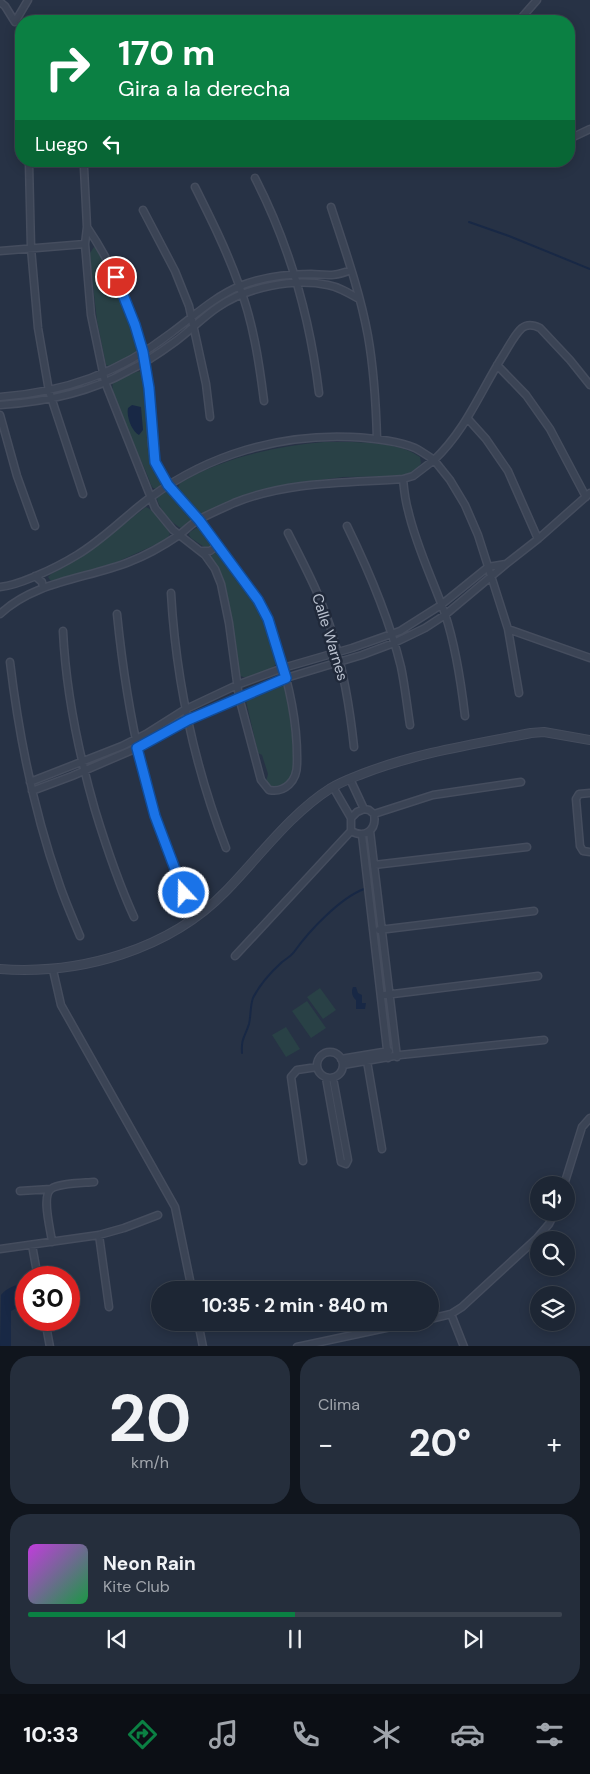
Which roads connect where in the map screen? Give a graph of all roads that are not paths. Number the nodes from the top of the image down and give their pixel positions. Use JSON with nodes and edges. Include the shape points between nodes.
{"nodes":[{"id":1,"x":28,"y":0,"type":"edge"},
{"id":2,"x":537,"y":0,"type":"edge"},
{"id":3,"x":0,"y":2,"type":"edge"},
{"id":4,"x":19,"y":15,"type":"edge"},
{"id":5,"x":524,"y":15,"type":"edge"},
{"id":6,"x":15,"y":22,"type":"edge"},
{"id":7,"x":590,"y":129,"type":"edge"},
{"id":8,"x":575,"y":136,"type":"edge"},
{"id":9,"x":28,"y":167,"type":"edge"},
{"id":10,"x":84,"y":168,"type":"dead end"},
{"id":11,"x":255,"y":178,"type":"dead end"},
{"id":12,"x":195,"y":187,"type":"dead end"},
{"id":13,"x":332,"y":207,"type":"dead end"},
{"id":14,"x":143,"y":210,"type":"dead end"},
{"id":15,"x":87,"y":227,"type":"junction"},
{"id":16,"x":85,"y":244,"type":"junction"},
{"id":17,"x":31,"y":248,"type":"junction"},
{"id":18,"x":0,"y":251,"type":"edge"},
{"id":19,"x":351,"y":270,"type":"junction"},
{"id":20,"x":294,"y":275,"type":"junction"},
{"id":21,"x":297,"y":284,"type":"junction"},
{"id":22,"x":240,"y":286,"type":"junction"},
{"id":23,"x":242,"y":294,"type":"junction"},
{"id":24,"x":359,"y":298,"type":"junction"},
{"id":25,"x":191,"y":317,"type":"junction"},
{"id":26,"x":193,"y":327,"type":"junction"},
{"id":27,"x":143,"y":352,"type":"junction"},
{"id":28,"x":144,"y":362,"type":"junction"},
{"id":29,"x":498,"y":365,"type":"junction"},
{"id":30,"x":103,"y":375,"type":"junction"},
{"id":31,"x":105,"y":382,"type":"junction"},
{"id":32,"x":590,"y":384,"type":"edge"},
{"id":33,"x":50,"y":391,"type":"junction"},
{"id":34,"x":319,"y":393,"type":"dead end"},
{"id":35,"x":0,"y":397,"type":"edge"},
{"id":36,"x":52,"y":399,"type":"junction"},
{"id":37,"x":264,"y":401,"type":"dead end"},
{"id":38,"x":0,"y":405,"type":"edge"},
{"id":39,"x":0,"y":415,"type":"edge"},
{"id":40,"x":210,"y":417,"type":"dead end"},
{"id":41,"x":468,"y":419,"type":"junction"},
{"id":42,"x":377,"y":439,"type":"junction"},
{"id":43,"x":434,"y":460,"type":"junction"},
{"id":44,"x":403,"y":480,"type":"junction"},
{"id":45,"x":168,"y":485,"type":"junction"},
{"id":46,"x":83,"y":494,"type":"dead end"},
{"id":47,"x":588,"y":495,"type":"edge"},
{"id":48,"x":151,"y":497,"type":"junction"},
{"id":49,"x":199,"y":520,"type":"junction"},
{"id":50,"x":35,"y":526,"type":"dead end"},
{"id":51,"x":347,"y":526,"type":"dead end"},
{"id":52,"x":288,"y":534,"type":"dead end"},
{"id":53,"x":179,"y":535,"type":"junction"},
{"id":54,"x":538,"y":539,"type":"junction"},
{"id":55,"x":215,"y":542,"type":"junction"},
{"id":56,"x":201,"y":552,"type":"junction"},
{"id":57,"x":506,"y":564,"type":"junction"},
{"id":58,"x":488,"y":567,"type":"junction"},
{"id":59,"x":48,"y":571,"type":"junction"},
{"id":60,"x":35,"y":576,"type":"junction"},
{"id":61,"x":491,"y":577,"type":"junction"},
{"id":62,"x":51,"y":585,"type":"junction"},
{"id":63,"x":0,"y":587,"type":"edge"},
{"id":64,"x":43,"y":588,"type":"junction"},
{"id":65,"x":172,"y":592,"type":"dead end"},
{"id":66,"x":441,"y":605,"type":"junction"},
{"id":67,"x":0,"y":614,"type":"edge"},
{"id":68,"x":117,"y":614,"type":"dead end"},
{"id":69,"x":445,"y":615,"type":"junction"},
{"id":70,"x":508,"y":629,"type":"junction"},
{"id":71,"x":63,"y":631,"type":"dead end"},
{"id":72,"x":392,"y":635,"type":"junction"},
{"id":73,"x":394,"y":643,"type":"junction"},
{"id":74,"x":337,"y":652,"type":"junction"},
{"id":75,"x":590,"y":658,"type":"edge"},
{"id":76,"x":340,"y":660,"type":"junction"},
{"id":77,"x":10,"y":662,"type":"dead end"},
{"id":78,"x":283,"y":668,"type":"junction"},
{"id":79,"x":286,"y":678,"type":"junction"},
{"id":80,"x":237,"y":685,"type":"junction"},
{"id":81,"x":519,"y":693,"type":"dead end"},
{"id":82,"x":239,"y":697,"type":"junction"},
{"id":83,"x":184,"y":710,"type":"junction"},
{"id":84,"x":465,"y":716,"type":"dead end"},
{"id":85,"x":188,"y":720,"type":"junction"},
{"id":86,"x":410,"y":724,"type":"dead end"},
{"id":87,"x":135,"y":739,"type":"junction"},
{"id":88,"x":590,"y":740,"type":"edge"},
{"id":89,"x":354,"y":747,"type":"dead end"},
{"id":90,"x":137,"y":748,"type":"junction"},
{"id":91,"x":82,"y":762,"type":"junction"},
{"id":92,"x":84,"y":771,"type":"junction"},
{"id":93,"x":350,"y":779,"type":"junction"},
{"id":94,"x":30,"y":782,"type":"junction"},
{"id":95,"x":521,"y":782,"type":"dead end"},
{"id":96,"x":333,"y":787,"type":"junction"},
{"id":97,"x":32,"y":791,"type":"junction"},
{"id":98,"x":590,"y":793,"type":"edge"},
{"id":99,"x":364,"y":809,"type":"junction"},
{"id":100,"x":374,"y":814,"type":"junction"},
{"id":101,"x":351,"y":818,"type":"junction"},
{"id":102,"x":351,"y":831,"type":"junction"},
{"id":103,"x":370,"y":831,"type":"junction"},
{"id":104,"x":362,"y":835,"type":"junction"},
{"id":105,"x":527,"y":847,"type":"dead end"},
{"id":106,"x":226,"y":848,"type":"dead end"},
{"id":107,"x":590,"y":852,"type":"edge"},
{"id":108,"x":374,"y":865,"type":"junction"},
{"id":109,"x":184,"y":893,"type":"dead end"},
{"id":110,"x":534,"y":911,"type":"dead end"},
{"id":111,"x":134,"y":917,"type":"dead end"},
{"id":112,"x":381,"y":929,"type":"junction"},
{"id":113,"x":372,"y":930,"type":"junction"},
{"id":114,"x":80,"y":936,"type":"dead end"},
{"id":115,"x":235,"y":956,"type":"dead end"},
{"id":116,"x":0,"y":969,"type":"edge"},
{"id":117,"x":53,"y":970,"type":"junction"},
{"id":118,"x":538,"y":976,"type":"dead end"},
{"id":119,"x":388,"y":994,"type":"junction"},
{"id":120,"x":380,"y":995,"type":"junction"},
{"id":121,"x":544,"y":1040,"type":"dead end"},
{"id":122,"x":397,"y":1054,"type":"junction"},
{"id":123,"x":387,"y":1055,"type":"junction"},
{"id":124,"x":367,"y":1061,"type":"junction"},
{"id":125,"x":342,"y":1062,"type":"junction"},
{"id":126,"x":317,"y":1067,"type":"junction"},
{"id":127,"x":330,"y":1078,"type":"junction"},
{"id":128,"x":590,"y":1118,"type":"edge"},
{"id":129,"x":382,"y":1149,"type":"dead end"},
{"id":130,"x":303,"y":1161,"type":"dead end"},
{"id":131,"x":567,"y":1176,"type":"edge"},
{"id":132,"x":94,"y":1182,"type":"dead end"},
{"id":133,"x":51,"y":1188,"type":"junction"},
{"id":134,"x":41,"y":1189,"type":"junction"},
{"id":135,"x":20,"y":1191,"type":"dead end"},
{"id":136,"x":46,"y":1196,"type":"junction"},
{"id":137,"x":158,"y":1214,"type":"dead end"},
{"id":138,"x":550,"y":1221,"type":"edge"},
{"id":139,"x":99,"y":1235,"type":"junction"},
{"id":140,"x":52,"y":1242,"type":"junction"},
{"id":141,"x":32,"y":1245,"type":"junction"},
{"id":142,"x":0,"y":1249,"type":"edge"},
{"id":143,"x":36,"y":1266,"type":"edge"},
{"id":144,"x":190,"y":1281,"type":"edge"},
{"id":145,"x":109,"y":1307,"type":"dead end"},
{"id":146,"x":451,"y":1314,"type":"junction"},
{"id":147,"x":439,"y":1317,"type":"edge"},
{"id":148,"x":47,"y":1331,"type":"edge"},
{"id":149,"x":200,"y":1331,"type":"edge"},
{"id":150,"x":370,"y":1331,"type":"edge"},
{"id":151,"x":50,"y":1346,"type":"edge"},
{"id":152,"x":203,"y":1346,"type":"edge"},
{"id":153,"x":298,"y":1346,"type":"edge"},
{"id":154,"x":464,"y":1346,"type":"edge"}],
"edges":[{"from":1,"to":4,"type":"street"},
{"from":2,"to":5,"type":"street"},
{"from":3,"to":6,"type":"street"},
{"from":7,"to":8,"type":"street"},
{"from":9,"to":17,"type":"street"},
{"from":10,"to":15,"type":"street"},
{"from":11,"to":20,"type":"street","via":[[285,244]]},
{"from":12,"to":22,"type":"street"},
{"from":13,"to":19,"type":"street"},
{"from":14,"to":25,"type":"street","via":[[175,271]]},
{"from":15,"to":16,"type":"street"},
{"from":15,"to":27,"type":"street","via":[[104,252],[122,289]]},
{"from":16,"to":17,"type":"street"},
{"from":16,"to":30,"type":"street","via":[[91,315]]},
{"from":17,"to":18,"type":"street"},
{"from":17,"to":33,"type":"street","via":[[38,328]]},
{"from":19,"to":20,"type":"street","via":[[328,276]]},
{"from":19,"to":24,"type":"street"},
{"from":20,"to":21,"type":"street"},
{"from":20,"to":22,"type":"street","via":[[265,278]]},
{"from":21,"to":23,"type":"street","via":[[267,286]]},
{"from":21,"to":24,"type":"street","via":[[328,285]]},
{"from":21,"to":34,"type":"street","via":[[308,323]]},
{"from":22,"to":23,"type":"street"},
{"from":22,"to":25,"type":"street","via":[[214,299]]},
{"from":23,"to":26,"type":"street"},
{"from":23,"to":37,"type":"street","via":[[259,360]]},
{"from":24,"to":42,"type":"street","via":[[372,363]]},
{"from":25,"to":26,"type":"street"},
{"from":25,"to":27,"type":"street"},
{"from":26,"to":28,"type":"street"},
{"from":26,"to":40,"type":"street"},
{"from":27,"to":28,"type":"street"},
{"from":27,"to":30,"type":"street"},
{"from":28,"to":31,"type":"street"},
{"from":28,"to":45,"type":"street","via":[[155,462]]},
{"from":29,"to":32,"type":"street","via":[[522,328],[536,326]]},
{"from":29,"to":41,"type":"street"},
{"from":29,"to":47,"type":"street","via":[[526,395],[550,429]]},
{"from":30,"to":31,"type":"street"},
{"from":30,"to":33,"type":"street"},
{"from":31,"to":36,"type":"street"},
{"from":31,"to":48,"type":"street"},
{"from":33,"to":35,"type":"street"},
{"from":33,"to":36,"type":"street"},
{"from":36,"to":38,"type":"street"},
{"from":36,"to":46,"type":"street"},
{"from":39,"to":50,"type":"street"},
{"from":41,"to":43,"type":"street"},
{"from":41,"to":54,"type":"street","via":[[508,471]]},
{"from":42,"to":43,"type":"street","via":[[416,449]]},
{"from":42,"to":45,"type":"street","via":[[330,436],[263,444],[219,459]]},
{"from":43,"to":44,"type":"street"},
{"from":43,"to":58,"type":"street","via":[[465,505]]},
{"from":44,"to":49,"type":"street","via":[[320,483],[277,490],[236,502]]},
{"from":44,"to":66,"type":"street","via":[[412,525]]},
{"from":45,"to":48,"type":"street"},
{"from":45,"to":49,"type":"street"},
{"from":47,"to":54,"type":"street"},
{"from":48,"to":53,"type":"street","via":[[155,508]]},
{"from":48,"to":59,"type":"street","via":[[78,555]]},
{"from":49,"to":53,"type":"street"},
{"from":49,"to":55,"type":"street"},
{"from":51,"to":72,"type":"street","via":[[378,593]]},
{"from":52,"to":74,"type":"street","name":"Calle Warnes","via":[[316,590]]},
{"from":53,"to":56,"type":"street"},
{"from":53,"to":62,"type":"street","via":[[127,563]]},
{"from":54,"to":57,"type":"street"},
{"from":55,"to":56,"type":"street","via":[[210,551]]},
{"from":55,"to":78,"type":"street","via":[[258,600],[268,619]]},
{"from":56,"to":80,"type":"street","via":[[222,584]]},
{"from":57,"to":58,"type":"street"},
{"from":57,"to":61,"type":"street"},
{"from":58,"to":61,"type":"street"},
{"from":58,"to":66,"type":"street"},
{"from":59,"to":60,"type":"street"},
{"from":59,"to":62,"type":"street","via":[[46,580]]},
{"from":60,"to":63,"type":"street","via":[[15,585]]},
{"from":60,"to":64,"type":"street"},
{"from":61,"to":69,"type":"street"},
{"from":61,"to":70,"type":"street"},
{"from":62,"to":64,"type":"street"},
{"from":64,"to":67,"type":"street"},
{"from":65,"to":83,"type":"street"},
{"from":66,"to":69,"type":"street"},
{"from":66,"to":72,"type":"street"},
{"from":68,"to":87,"type":"street"},
{"from":69,"to":73,"type":"street"},
{"from":69,"to":84,"type":"street","via":[[460,675]]},
{"from":70,"to":75,"type":"street"},
{"from":70,"to":81,"type":"street"},
{"from":71,"to":91,"type":"street","via":[[68,695]]},
{"from":72,"to":73,"type":"street"},
{"from":72,"to":74,"type":"street"},
{"from":73,"to":76,"type":"street"},
{"from":73,"to":86,"type":"street"},
{"from":74,"to":76,"type":"street","name":"Calle Warnes"},
{"from":74,"to":78,"type":"street"},
{"from":76,"to":79,"type":"street"},
{"from":76,"to":89,"type":"street","name":"Calle Warnes"},
{"from":77,"to":94,"type":"street"},
{"from":78,"to":79,"type":"street"},
{"from":78,"to":80,"type":"street"},
{"from":79,"to":82,"type":"street"},
{"from":79,"to":82,"type":"street","via":[[296,719],[297,770],[294,780],[277,792],[269,790],[261,780]]},
{"from":80,"to":82,"type":"street"},
{"from":80,"to":83,"type":"street"},
{"from":82,"to":85,"type":"street"},
{"from":83,"to":85,"type":"street"},
{"from":83,"to":87,"type":"street"},
{"from":85,"to":90,"type":"street"},
{"from":85,"to":106,"type":"street","via":[[207,797]]},
{"from":87,"to":90,"type":"street"},
{"from":87,"to":91,"type":"street"},
{"from":88,"to":93,"type":"street","via":[[532,733],[419,756]]},
{"from":90,"to":92,"type":"street"},
{"from":90,"to":109,"type":"street","via":[[155,816]]},
{"from":91,"to":92,"type":"street"},
{"from":91,"to":94,"type":"street"},
{"from":92,"to":97,"type":"street"},
{"from":92,"to":111,"type":"street","via":[[115,871]]},
{"from":93,"to":96,"type":"street"},
{"from":93,"to":99,"type":"street"},
{"from":94,"to":97,"type":"street"},
{"from":95,"to":100,"type":"street","via":[[434,794]]},
{"from":96,"to":101,"type":"street"},
{"from":96,"to":117,"type":"street","via":[[301,811],[224,893],[166,936],[105,960]]},
{"from":97,"to":114,"type":"street","via":[[59,884]]},
{"from":98,"to":107,"type":"street","via":[[579,794],[576,800],[580,846],[583,851]]},
{"from":99,"to":100,"type":"street"},
{"from":99,"to":101,"type":"street"},
{"from":100,"to":103,"type":"street","via":[[374,826]]},
{"from":101,"to":102,"type":"street"},
{"from":102,"to":104,"type":"street"},
{"from":102,"to":115,"type":"street"},
{"from":103,"to":104,"type":"street"},
{"from":103,"to":108,"type":"street"},
{"from":104,"to":113,"type":"street"},
{"from":105,"to":108,"type":"street"},
{"from":108,"to":112,"type":"street"},
{"from":110,"to":112,"type":"street"},
{"from":112,"to":113,"type":"street"},
{"from":112,"to":119,"type":"street"},
{"from":113,"to":120,"type":"street"},
{"from":116,"to":117,"type":"street"},
{"from":117,"to":144,"type":"street","via":[[61,1005],[175,1207]]},
{"from":118,"to":119,"type":"street"},
{"from":119,"to":120,"type":"street"},
{"from":119,"to":122,"type":"street"},
{"from":120,"to":123,"type":"street"},
{"from":121,"to":122,"type":"street"},
{"from":122,"to":123,"type":"street"},
{"from":123,"to":124,"type":"street"},
{"from":123,"to":125,"type":"street"},
{"from":124,"to":125,"type":"street"},
{"from":124,"to":129,"type":"street"},
{"from":125,"to":126,"type":"street","via":[[328,1052],[320,1057]]},
{"from":125,"to":127,"type":"street","via":[[340,1073]]},
{"from":126,"to":127,"type":"street","via":[[322,1075]]},
{"from":126,"to":130,"type":"street","via":[[298,1070],[291,1077]]},
{"from":127,"to":127,"type":"street","via":[[341,1162],[346,1164],[348,1160]]},
{"from":128,"to":131,"type":"street","via":[[582,1128]]},
{"from":132,"to":133,"type":"street"},
{"from":133,"to":134,"type":"street"},
{"from":133,"to":136,"type":"street"},
{"from":134,"to":135,"type":"street"},
{"from":134,"to":136,"type":"street"},
{"from":136,"to":140,"type":"street"},
{"from":137,"to":139,"type":"street"},
{"from":138,"to":146,"type":"street","via":[[537,1238]]},
{"from":139,"to":140,"type":"street"},
{"from":139,"to":145,"type":"street"},
{"from":140,"to":141,"type":"street"},
{"from":141,"to":142,"type":"street"},
{"from":141,"to":143,"type":"street"},
{"from":146,"to":147,"type":"street"},
{"from":146,"to":154,"type":"street"},
{"from":148,"to":151,"type":"street"},
{"from":149,"to":152,"type":"street"},
{"from":150,"to":153,"type":"street"}]}
